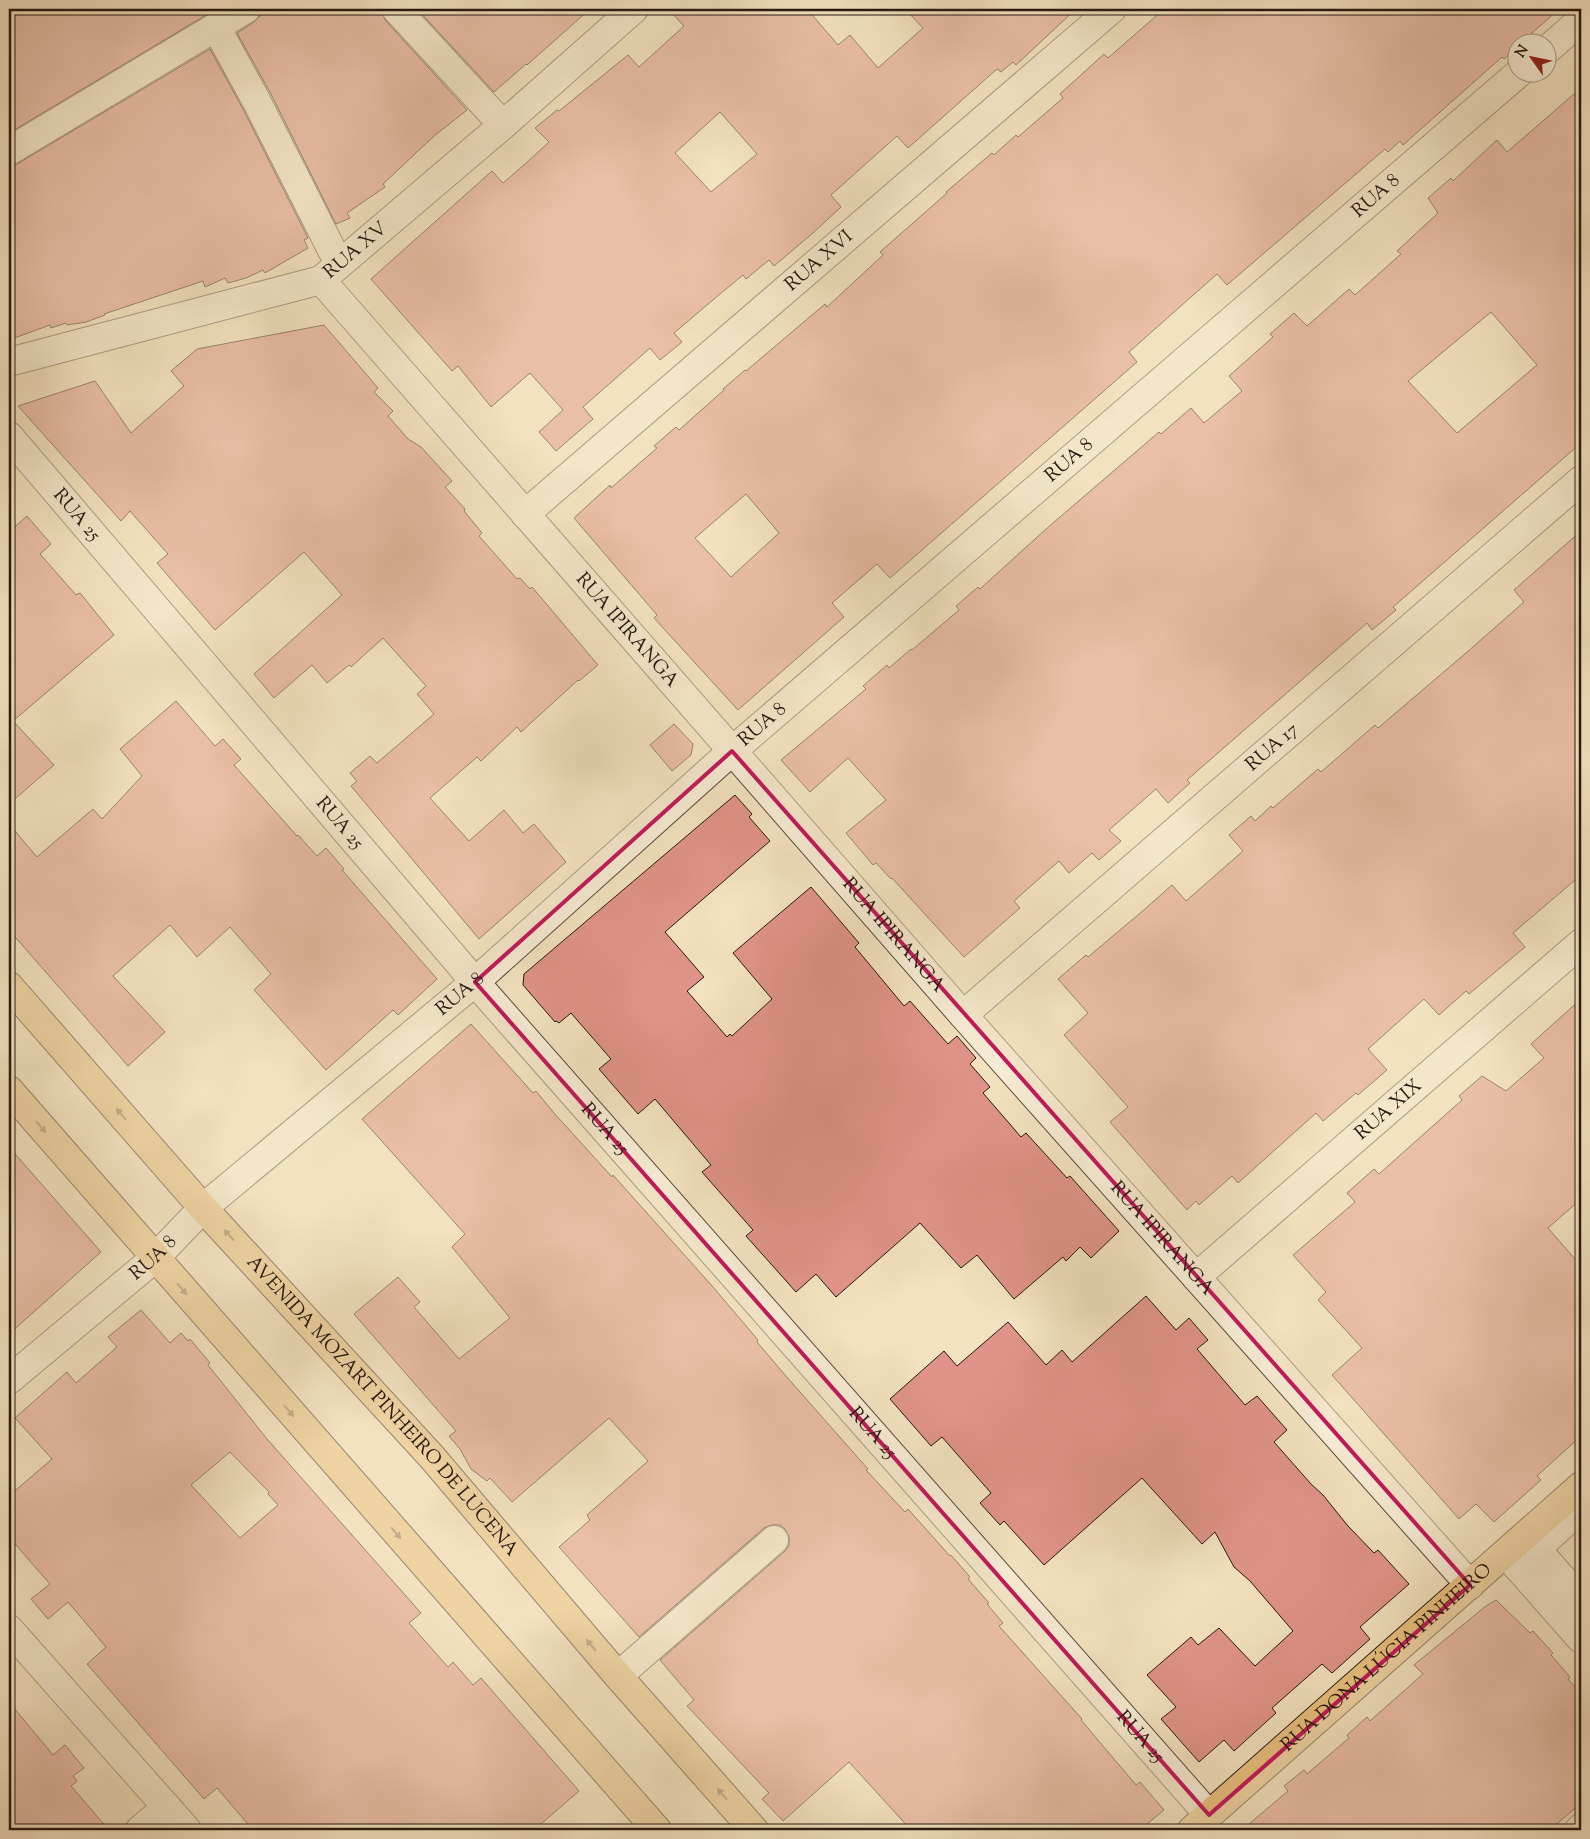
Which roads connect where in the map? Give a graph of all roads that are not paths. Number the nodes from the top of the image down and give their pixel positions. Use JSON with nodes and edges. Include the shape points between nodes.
{"nodes":[{"id":1,"x":246,"y":9,"type":"edge"},
{"id":2,"x":396,"y":9,"type":"edge"},
{"id":3,"x":634,"y":9,"type":"edge"},
{"id":4,"x":1112,"y":9,"type":"edge"},
{"id":5,"x":1581,"y":20,"type":"edge"},
{"id":6,"x":216,"y":27,"type":"junction"},
{"id":7,"x":1558,"y":40,"type":"edge"},
{"id":8,"x":1508,"y":82,"type":"edge"},
{"id":9,"x":503,"y":125,"type":"junction"},
{"id":10,"x":9,"y":151,"type":"edge"},
{"id":11,"x":330,"y":272,"type":"junction"},
{"id":12,"x":9,"y":362,"type":"edge"},
{"id":13,"x":9,"y":436,"type":"edge"},
{"id":14,"x":1581,"y":480,"type":"edge"},
{"id":15,"x":525,"y":514,"type":"junction"},
{"id":16,"x":732,"y":751,"type":"junction"},
{"id":17,"x":1581,"y":943,"type":"edge"},
{"id":18,"x":475,"y":982,"type":"junction"},
{"id":19,"x":9,"y":986,"type":"edge"},
{"id":20,"x":963,"y":1015,"type":"junction"},
{"id":21,"x":9,"y":1090,"type":"edge"},
{"id":22,"x":203,"y":1208,"type":"junction"},
{"id":23,"x":155,"y":1258,"type":"junction"},
{"id":24,"x":1196,"y":1277,"type":"junction"},
{"id":25,"x":9,"y":1380,"type":"edge"},
{"id":26,"x":1581,"y":1486,"type":"edge"},
{"id":27,"x":1581,"y":1508,"type":"edge"},
{"id":28,"x":774,"y":1540,"type":"dead end"},
{"id":29,"x":1506,"y":1554,"type":"junction"},
{"id":30,"x":1470,"y":1585,"type":"junction"},
{"id":31,"x":1581,"y":1600,"type":"edge"},
{"id":32,"x":9,"y":1628,"type":"edge"},
{"id":33,"x":1581,"y":1639,"type":"edge"},
{"id":34,"x":618,"y":1676,"type":"junction"},
{"id":35,"x":167,"y":1807,"type":"junction"},
{"id":36,"x":1200,"y":1823,"type":"edge"},
{"id":37,"x":140,"y":1830,"type":"edge"},
{"id":38,"x":187,"y":1830,"type":"edge"},
{"id":39,"x":657,"y":1830,"type":"edge"},
{"id":40,"x":754,"y":1830,"type":"edge"}],
"edges":[{"from":1,"to":6,"type":"street"},
{"from":2,"to":9,"type":"street"},
{"from":3,"to":9,"type":"street","name":"RUA XV"},
{"from":4,"to":15,"type":"street","name":"RUA XVI"},
{"from":5,"to":7,"type":"street"},
{"from":6,"to":10,"type":"street"},
{"from":6,"to":11,"type":"street","name":"RUA IPIRANGA","via":[[257,102]]},
{"from":8,"to":16,"type":"street","name":"RUA 8"},
{"from":9,"to":11,"type":"street","name":"RUA XV"},
{"from":11,"to":12,"type":"street","name":"RUA XV"},
{"from":11,"to":15,"type":"street","name":"RUA IPIRANGA"},
{"from":13,"to":18,"type":"street","name":"RUA 25"},
{"from":14,"to":20,"type":"street","name":"RUA 17"},
{"from":15,"to":16,"type":"street","name":"RUA IPIRANGA"},
{"from":16,"to":18,"type":"street","name":"RUA 8"},
{"from":16,"to":20,"type":"street","name":"RUA IPIRANGA"},
{"from":17,"to":24,"type":"street","name":"RUA XIX"},
{"from":18,"to":22,"type":"street","name":"RUA 8"},
{"from":18,"to":36,"type":"street","name":"RUA 25"},
{"from":22,"to":19,"type":"main road","name":"AVENIDA MOZART PINHEIRO DE LUCENA","one_way":true},
{"from":20,"to":24,"type":"street","name":"RUA IPIRANGA"},
{"from":21,"to":23,"type":"main road","one_way":true},
{"from":22,"to":23,"type":"street","name":"RUA 8"},
{"from":34,"to":22,"type":"main road","name":"AVENIDA MOZART PINHEIRO DE LUCENA","one_way":true,"via":[[432,1456]]},
{"from":23,"to":25,"type":"street","name":"RUA 8"},
{"from":23,"to":39,"type":"main road","one_way":true},
{"from":24,"to":30,"type":"street","name":"RUA IPIRANGA"},
{"from":26,"to":29,"type":"main road","name":"RUA DONA LÚCIA PINHEIRO"},
{"from":27,"to":31,"type":"street","via":[[1545,1541],[1539,1552]]},
{"from":28,"to":34,"type":"street"},
{"from":29,"to":30,"type":"main road","name":"RUA DONA LÚCIA PINHEIRO"},
{"from":29,"to":33,"type":"street"},
{"from":30,"to":36,"type":"main road","name":"RUA DONA LÚCIA PINHEIRO"},
{"from":32,"to":35,"type":"street"},
{"from":40,"to":34,"type":"main road","name":"AVENIDA MOZART PINHEIRO DE LUCENA","one_way":true},
{"from":35,"to":37,"type":"street"},
{"from":35,"to":38,"type":"street"}]}
